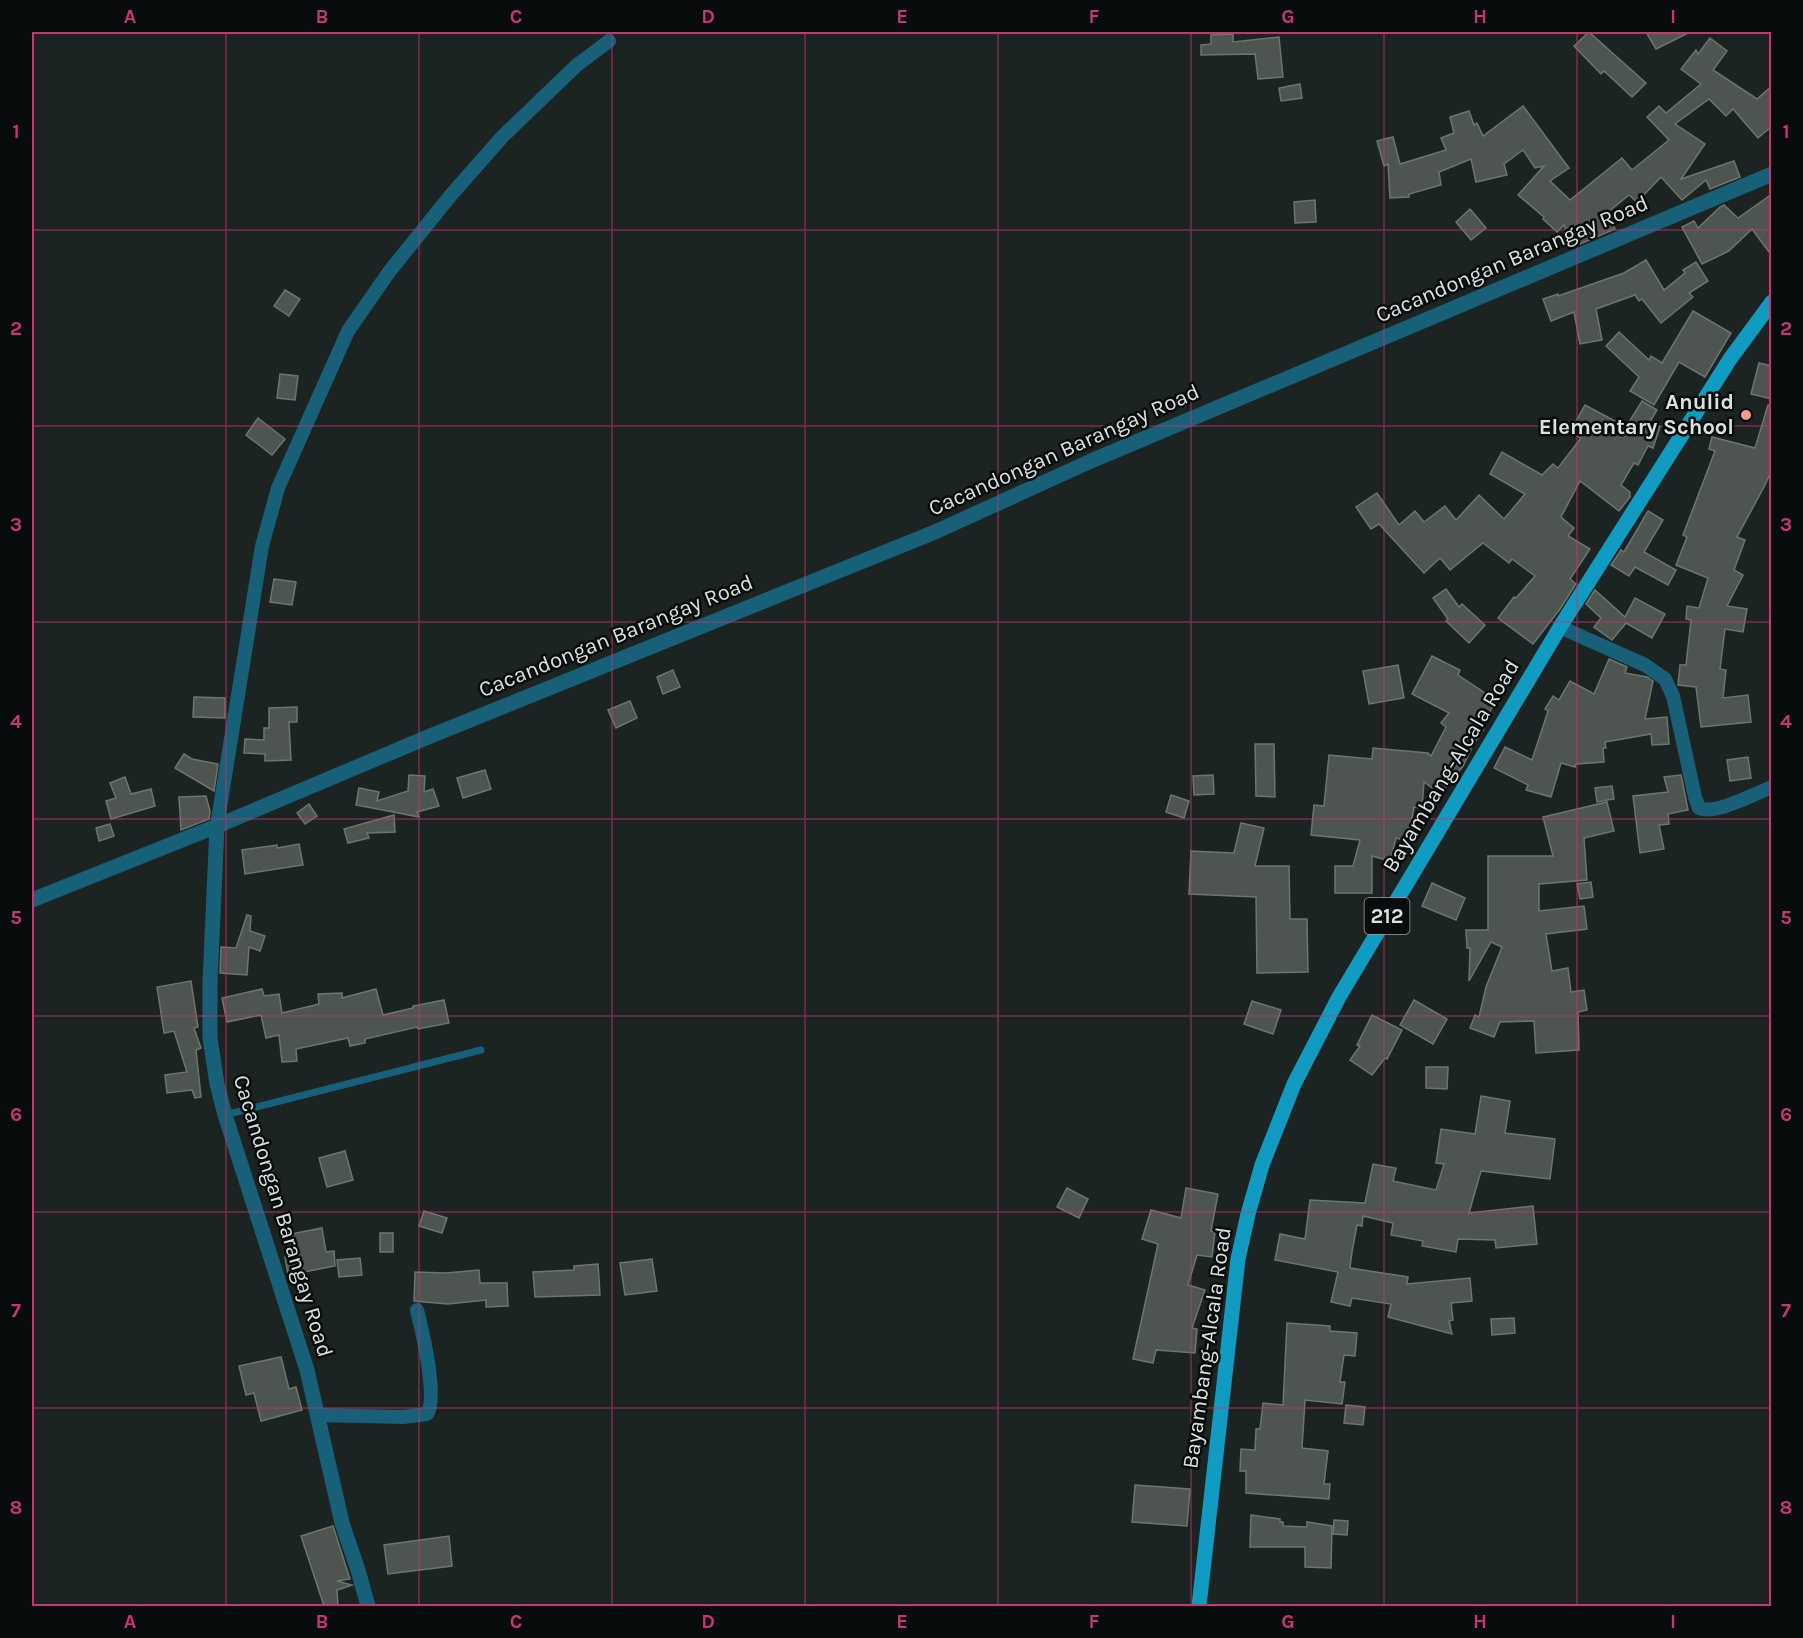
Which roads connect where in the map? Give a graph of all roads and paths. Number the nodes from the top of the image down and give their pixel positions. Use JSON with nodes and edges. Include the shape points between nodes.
{"nodes":[{"id":1,"x":609,"y":41,"type":"dead end"},
{"id":2,"x":1772,"y":174,"type":"edge"},
{"id":3,"x":1772,"y":302,"type":"edge"},
{"id":4,"x":1560,"y":627,"type":"junction"},
{"id":5,"x":1772,"y":788,"type":"edge"},
{"id":6,"x":217,"y":826,"type":"junction"},
{"id":7,"x":32,"y":900,"type":"edge"},
{"id":8,"x":481,"y":1050,"type":"dead end"},
{"id":9,"x":225,"y":1115,"type":"junction"},
{"id":10,"x":417,"y":1310,"type":"dead end"},
{"id":11,"x":318,"y":1415,"type":"junction"},
{"id":12,"x":368,"y":1606,"type":"edge"},
{"id":13,"x":1199,"y":1606,"type":"edge"}],
"edges":[{"from":1,"to":6,"type":"street","via":[[577,65],[502,136],[389,272],[348,331],[278,488],[262,546]]},
{"from":2,"to":6,"type":"street","name":"Cacandongan Barangay Road","via":[[1090,461],[935,532]]},
{"from":3,"to":4,"type":"main road","name":"Bayambang-Alcala Road","number":"212","via":[[1730,359]]},
{"from":4,"to":5,"type":"street","via":[[1645,665],[1665,679],[1673,696],[1699,808],[1710,810]]},
{"from":4,"to":13,"type":"main road","name":"Bayambang-Alcala Road","number":"212","via":[[1340,997],[1294,1084],[1262,1165],[1238,1259]]},
{"from":6,"to":7,"type":"street"},
{"from":6,"to":9,"type":"street","name":"Cacandongan Barangay Road","via":[[210,1038]]},
{"from":8,"to":9,"type":"lane"},
{"from":9,"to":11,"type":"street","name":"Cacandongan Barangay Road","via":[[301,1349]]},
{"from":10,"to":11,"type":"street","via":[[431,1396],[427,1414]]},
{"from":11,"to":12,"type":"street","name":"Cacandongan Barangay Road","via":[[342,1523]]}]}
